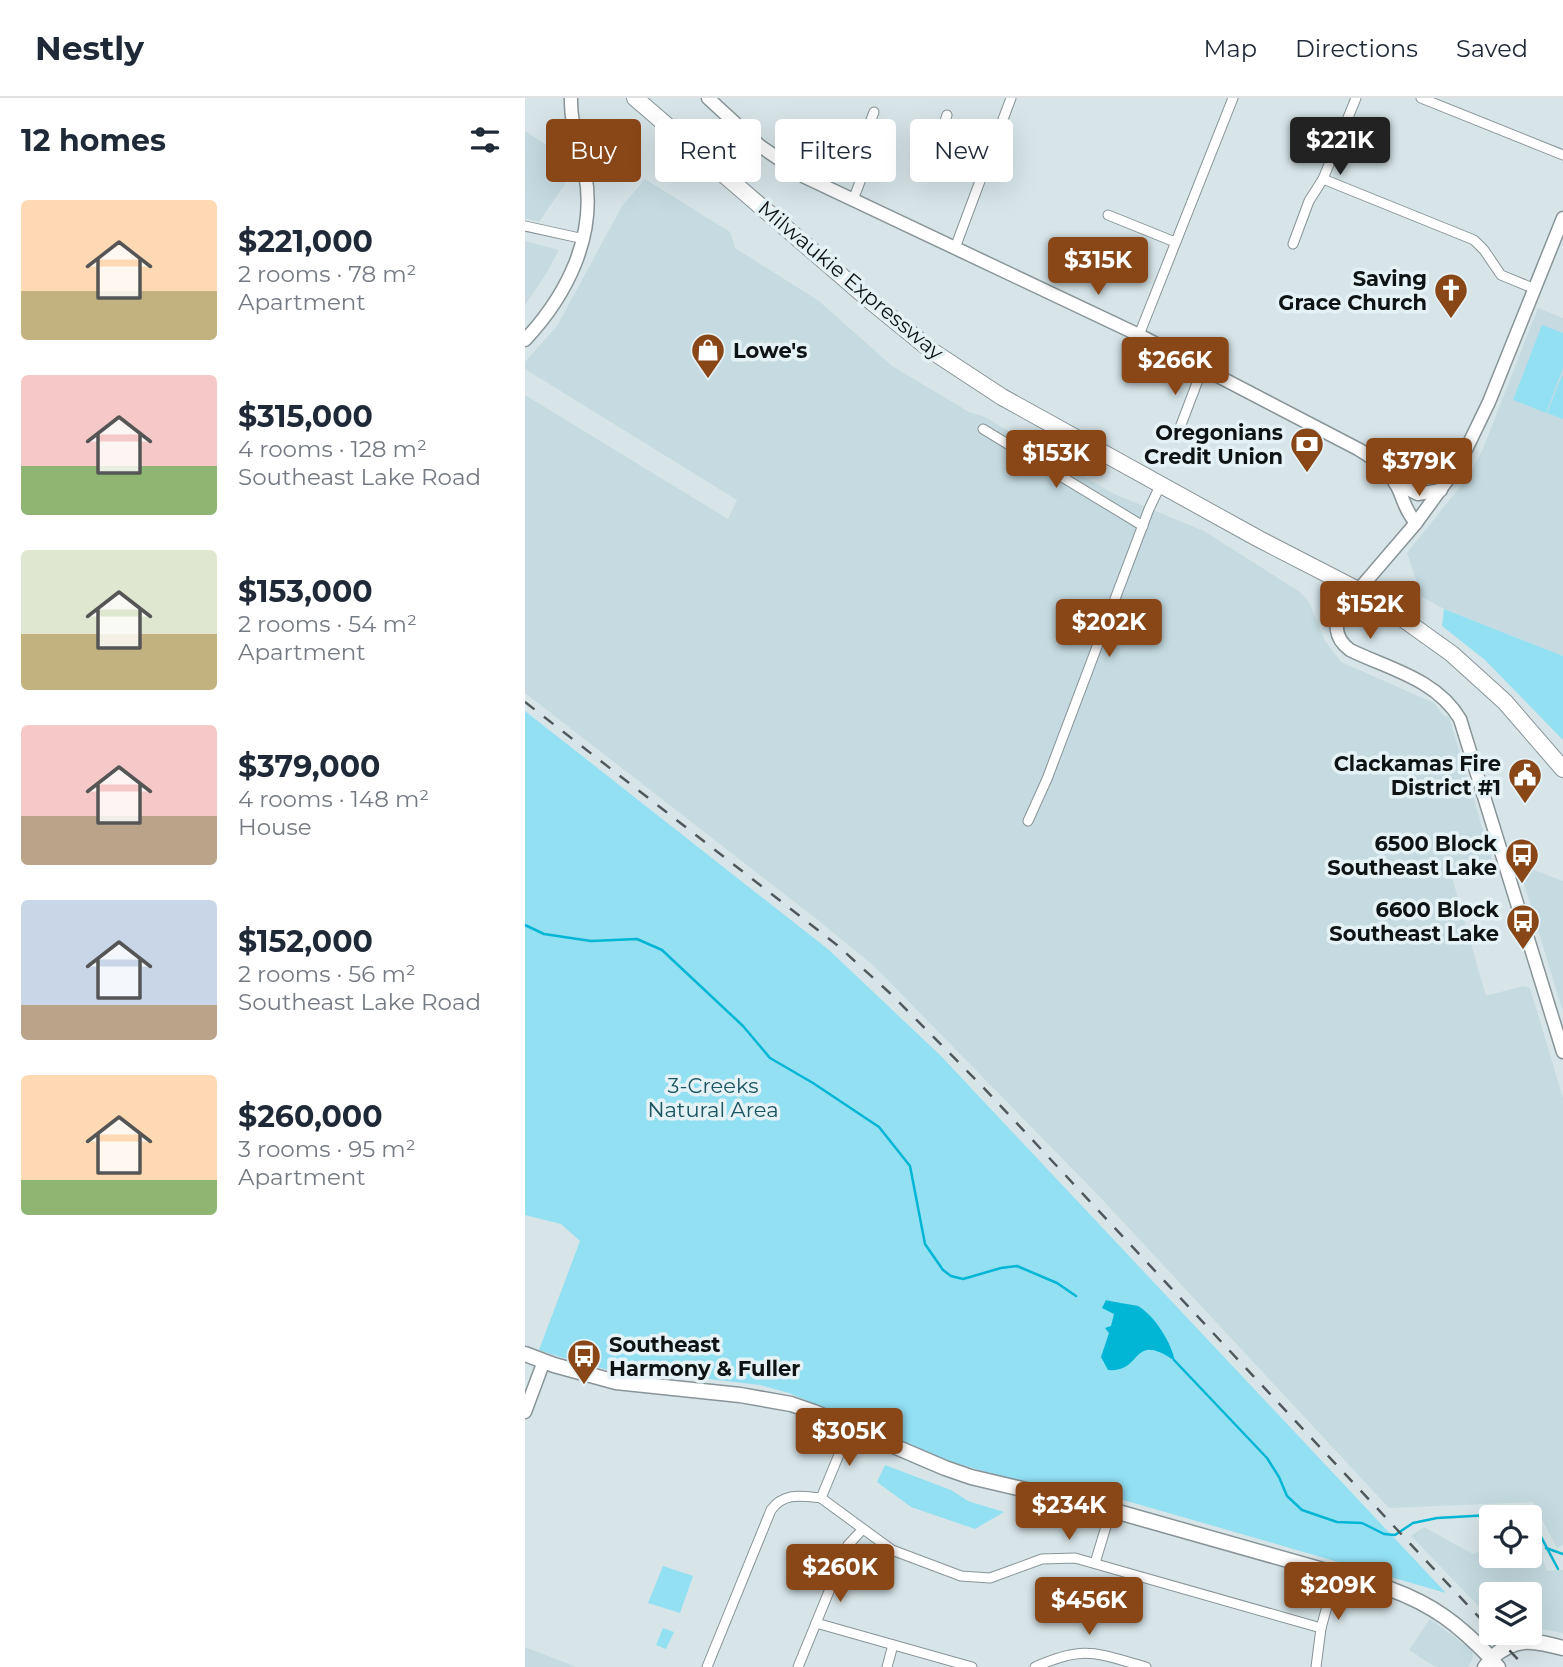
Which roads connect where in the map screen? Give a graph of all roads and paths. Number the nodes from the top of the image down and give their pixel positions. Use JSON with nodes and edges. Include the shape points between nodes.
{"nodes":[{"id":1,"x":571,"y":98,"type":"edge"},
{"id":2,"x":635,"y":98,"type":"edge"},
{"id":3,"x":708,"y":98,"type":"edge"},
{"id":4,"x":1011,"y":98,"type":"edge"},
{"id":5,"x":1233,"y":98,"type":"edge"},
{"id":6,"x":1356,"y":98,"type":"edge"},
{"id":7,"x":1421,"y":98,"type":"edge"},
{"id":8,"x":874,"y":112,"type":"dead end"},
{"id":9,"x":947,"y":115,"type":"dead end"},
{"id":10,"x":946,"y":119,"type":"edge"},
{"id":11,"x":1003,"y":119,"type":"edge"},
{"id":12,"x":1563,"y":155,"type":"edge"},
{"id":13,"x":1323,"y":179,"type":"junction"},
{"id":14,"x":980,"y":182,"type":"edge"},
{"id":15,"x":853,"y":200,"type":"junction"},
{"id":16,"x":1108,"y":215,"type":"dead end"},
{"id":17,"x":1563,"y":218,"type":"edge"},
{"id":18,"x":525,"y":226,"type":"edge"},
{"id":19,"x":584,"y":239,"type":"junction"},
{"id":20,"x":1175,"y":242,"type":"junction"},
{"id":21,"x":1293,"y":244,"type":"dead end"},
{"id":22,"x":1558,"y":245,"type":"edge"},
{"id":23,"x":955,"y":248,"type":"junction"},
{"id":24,"x":1535,"y":289,"type":"junction"},
{"id":25,"x":1139,"y":335,"type":"junction"},
{"id":26,"x":525,"y":340,"type":"edge"},
{"id":27,"x":1203,"y":367,"type":"junction"},
{"id":28,"x":983,"y":429,"type":"dead end"},
{"id":29,"x":1176,"y":438,"type":"dead end"},
{"id":30,"x":1395,"y":483,"type":"junction"},
{"id":31,"x":1161,"y":484,"type":"junction"},
{"id":32,"x":1441,"y":490,"type":"junction"},
{"id":33,"x":1416,"y":523,"type":"junction"},
{"id":34,"x":1143,"y":526,"type":"junction"},
{"id":35,"x":1358,"y":590,"type":"junction"},
{"id":36,"x":1563,"y":769,"type":"edge"},
{"id":37,"x":1028,"y":821,"type":"dead end"},
{"id":38,"x":1563,"y":1052,"type":"edge"},
{"id":39,"x":525,"y":1354,"type":"edge"},
{"id":40,"x":544,"y":1361,"type":"junction"},
{"id":41,"x":525,"y":1412,"type":"edge"},
{"id":42,"x":850,"y":1428,"type":"junction"},
{"id":43,"x":821,"y":1498,"type":"junction"},
{"id":44,"x":1111,"y":1510,"type":"junction"},
{"id":45,"x":862,"y":1530,"type":"junction"},
{"id":46,"x":1095,"y":1563,"type":"junction"},
{"id":47,"x":1336,"y":1574,"type":"junction"},
{"id":48,"x":816,"y":1623,"type":"junction"},
{"id":49,"x":1321,"y":1628,"type":"junction"},
{"id":50,"x":893,"y":1645,"type":"junction"},
{"id":51,"x":1563,"y":1648,"type":"edge"},
{"id":52,"x":1053,"y":1663,"type":"edge"},
{"id":53,"x":1492,"y":1664,"type":"edge"},
{"id":54,"x":707,"y":1667,"type":"edge"},
{"id":55,"x":799,"y":1667,"type":"edge"},
{"id":56,"x":887,"y":1667,"type":"edge"},
{"id":57,"x":972,"y":1667,"type":"edge"},
{"id":58,"x":1035,"y":1667,"type":"edge"},
{"id":59,"x":1146,"y":1667,"type":"edge"},
{"id":60,"x":1315,"y":1667,"type":"edge"}],
"edges":[{"from":1,"to":19,"type":"street","via":[[587,194]]},
{"from":2,"to":31,"type":"highway","name":"Milwaukie Expressway","via":[[932,351],[1002,397]]},
{"from":3,"to":15,"type":"street","via":[[781,163]]},
{"from":4,"to":11,"type":"street"},
{"from":5,"to":20,"type":"street"},
{"from":6,"to":13,"type":"street"},
{"from":7,"to":12,"type":"street"},
{"from":8,"to":15,"type":"street","via":[[866,133],[871,153]]},
{"from":9,"to":10,"type":"street"},
{"from":13,"to":21,"type":"street"},
{"from":13,"to":24,"type":"street","via":[[1473,240],[1501,275]]},
{"from":14,"to":23,"type":"street"},
{"from":15,"to":23,"type":"street"},
{"from":16,"to":20,"type":"street"},
{"from":17,"to":22,"type":"street"},
{"from":18,"to":19,"type":"street"},
{"from":19,"to":26,"type":"street","via":[[555,302]]},
{"from":20,"to":25,"type":"street"},
{"from":22,"to":24,"type":"street"},
{"from":23,"to":25,"type":"street"},
{"from":24,"to":32,"type":"street","via":[[1480,422]]},
{"from":25,"to":27,"type":"street"},
{"from":27,"to":29,"type":"street"},
{"from":27,"to":30,"type":"street","via":[[1358,449],[1383,467]]},
{"from":28,"to":34,"type":"street"},
{"from":30,"to":32,"type":"street","via":[[1418,494]]},
{"from":30,"to":33,"type":"street"},
{"from":31,"to":34,"type":"street"},
{"from":31,"to":35,"type":"highway","name":"Milwaukie Expressway"},
{"from":32,"to":33,"type":"street"},
{"from":33,"to":35,"type":"street"},
{"from":34,"to":37,"type":"street"},
{"from":35,"to":36,"type":"highway","name":"Milwaukie Expressway","via":[[1431,638],[1476,675]]},
{"from":35,"to":38,"type":"street","via":[[1338,618],[1341,642],[1436,691],[1460,719]]},
{"from":39,"to":40,"type":"main road"},
{"from":40,"to":41,"type":"street"},
{"from":40,"to":42,"type":"main road","via":[[616,1382],[777,1400]]},
{"from":42,"to":43,"type":"street"},
{"from":42,"to":44,"type":"main road","via":[[971,1477]]},
{"from":43,"to":45,"type":"street"},
{"from":43,"to":54,"type":"street","via":[[791,1496],[771,1510]]},
{"from":44,"to":46,"type":"street"},
{"from":44,"to":47,"type":"main road"},
{"from":45,"to":46,"type":"street","via":[[903,1556],[969,1578],[998,1577],[1052,1557]]},
{"from":45,"to":48,"type":"street","via":[[848,1545]]},
{"from":46,"to":49,"type":"street"},
{"from":47,"to":49,"type":"street"},
{"from":47,"to":53,"type":"main road","via":[[1432,1607],[1468,1633]]},
{"from":48,"to":50,"type":"street"},
{"from":48,"to":55,"type":"street"},
{"from":49,"to":60,"type":"street"},
{"from":50,"to":56,"type":"street"},
{"from":50,"to":57,"type":"street"},
{"from":51,"to":53,"type":"main road","via":[[1524,1641],[1506,1646]]},
{"from":52,"to":58,"type":"street"},
{"from":52,"to":59,"type":"street","via":[[1073,1653],[1095,1653]]}]}
